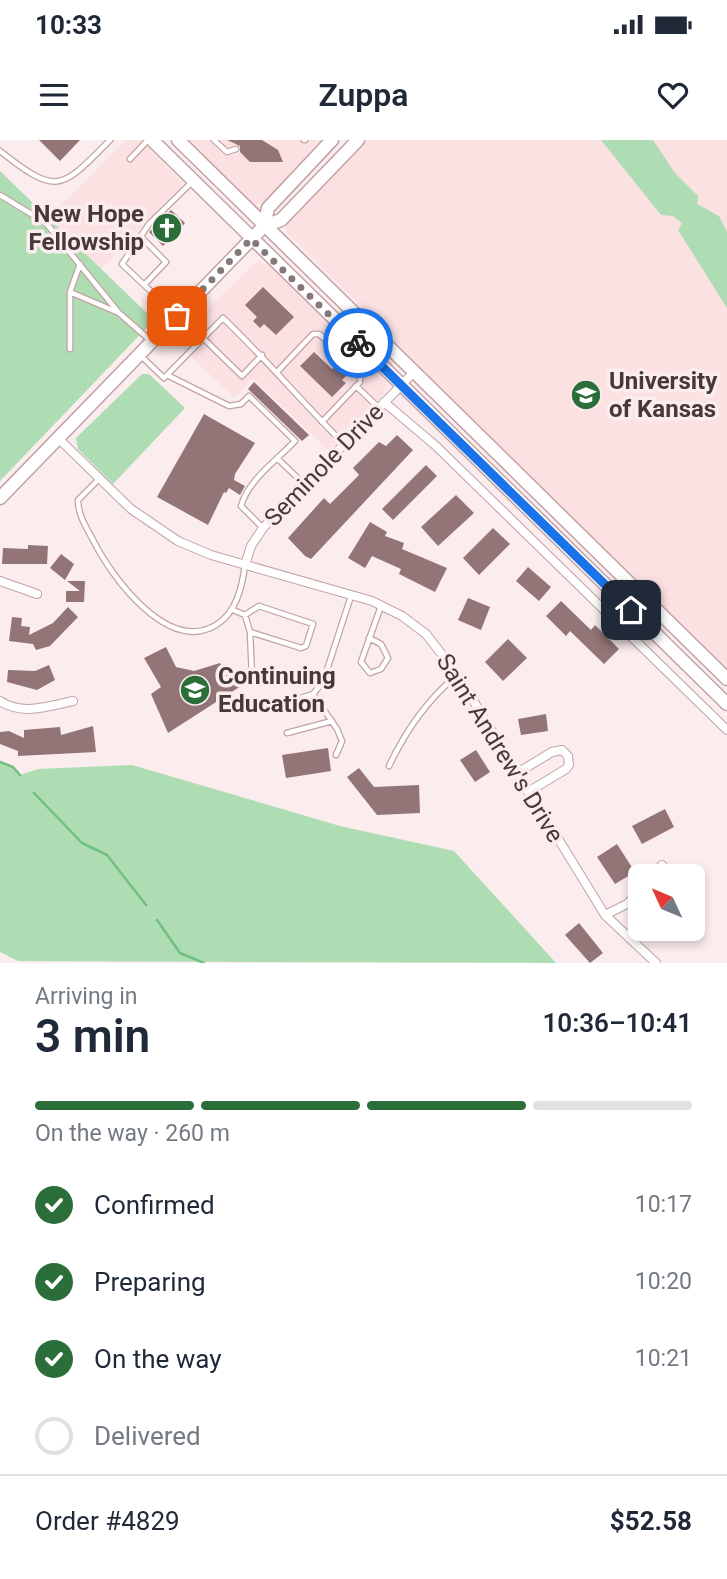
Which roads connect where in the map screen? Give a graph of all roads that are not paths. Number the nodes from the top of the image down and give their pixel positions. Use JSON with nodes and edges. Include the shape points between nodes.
{"nodes":[{"id":1,"x":150,"y":140,"type":"edge"},
{"id":2,"x":178,"y":140,"type":"edge"},
{"id":3,"x":214,"y":140,"type":"edge"},
{"id":4,"x":332,"y":140,"type":"edge"},
{"id":5,"x":357,"y":140,"type":"edge"},
{"id":6,"x":108,"y":141,"type":"edge"},
{"id":7,"x":236,"y":149,"type":"dead end"},
{"id":8,"x":0,"y":151,"type":"edge"},
{"id":9,"x":130,"y":159,"type":"dead end"},
{"id":10,"x":193,"y":181,"type":"junction"},
{"id":11,"x":0,"y":195,"type":"edge"},
{"id":12,"x":264,"y":226,"type":"junction"},
{"id":13,"x":140,"y":236,"type":"junction"},
{"id":14,"x":251,"y":239,"type":"junction"},
{"id":15,"x":80,"y":264,"type":"junction"},
{"id":16,"x":144,"y":285,"type":"junction"},
{"id":17,"x":70,"y":292,"type":"junction"},
{"id":18,"x":119,"y":313,"type":"junction"},
{"id":19,"x":177,"y":316,"type":"junction"},
{"id":20,"x":203,"y":338,"type":"junction"},
{"id":21,"x":151,"y":342,"type":"junction"},
{"id":22,"x":70,"y":349,"type":"dead end"},
{"id":23,"x":139,"y":354,"type":"junction"},
{"id":24,"x":262,"y":355,"type":"junction"},
{"id":25,"x":277,"y":372,"type":"junction"},
{"id":26,"x":413,"y":373,"type":"junction"},
{"id":27,"x":167,"y":375,"type":"junction"},
{"id":28,"x":401,"y":385,"type":"junction"},
{"id":29,"x":356,"y":386,"type":"junction"},
{"id":30,"x":382,"y":405,"type":"junction"},
{"id":31,"x":322,"y":422,"type":"junction"},
{"id":32,"x":58,"y":438,"type":"junction"},
{"id":33,"x":344,"y":444,"type":"junction"},
{"id":34,"x":278,"y":459,"type":"junction"},
{"id":35,"x":100,"y":478,"type":"junction"},
{"id":36,"x":305,"y":485,"type":"junction"},
{"id":37,"x":0,"y":498,"type":"edge"},
{"id":38,"x":263,"y":528,"type":"junction"},
{"id":39,"x":245,"y":565,"type":"junction"},
{"id":40,"x":0,"y":581,"type":"edge"},
{"id":41,"x":37,"y":594,"type":"dead end"},
{"id":42,"x":351,"y":595,"type":"junction"},
{"id":43,"x":382,"y":606,"type":"junction"},
{"id":44,"x":233,"y":610,"type":"junction"},
{"id":45,"x":245,"y":615,"type":"junction"},
{"id":46,"x":250,"y":632,"type":"junction"},
{"id":47,"x":369,"y":638,"type":"junction"},
{"id":48,"x":457,"y":674,"type":"junction"},
{"id":49,"x":727,"y":679,"type":"edge"},
{"id":50,"x":287,"y":680,"type":"dead end"},
{"id":51,"x":313,"y":694,"type":"junction"},
{"id":52,"x":0,"y":701,"type":"edge"},
{"id":53,"x":73,"y":701,"type":"dead end"},
{"id":54,"x":285,"y":703,"type":"dead end"},
{"id":55,"x":727,"y":704,"type":"edge"},
{"id":56,"x":332,"y":721,"type":"junction"},
{"id":57,"x":727,"y":730,"type":"edge"},
{"id":58,"x":287,"y":733,"type":"dead end"},
{"id":59,"x":336,"y":755,"type":"dead end"},
{"id":60,"x":390,"y":766,"type":"dead end"},
{"id":61,"x":517,"y":773,"type":"junction"},
{"id":62,"x":528,"y":792,"type":"junction"},
{"id":63,"x":628,"y":903,"type":"edge"},
{"id":64,"x":605,"y":915,"type":"junction"},
{"id":65,"x":656,"y":963,"type":"edge"}],
"edges":[{"from":1,"to":9,"type":"lane"},
{"from":1,"to":10,"type":"main road"},
{"from":2,"to":12,"type":"main road"},
{"from":3,"to":7,"type":"lane","via":[[227,152]]},
{"from":4,"to":12,"type":"main road","via":[[268,208]]},
{"from":5,"to":12,"type":"main road","via":[[281,220]]},
{"from":6,"to":8,"type":"lane","via":[[63,182],[32,176]]},
{"from":10,"to":13,"type":"lane"},
{"from":10,"to":14,"type":"main road"},
{"from":11,"to":15,"type":"lane","via":[[46,223]]},
{"from":12,"to":14,"type":"main road"},
{"from":12,"to":26,"type":"main road"},
{"from":13,"to":16,"type":"lane","via":[[122,264]]},
{"from":13,"to":16,"type":"lane","via":[[166,262]]},
{"from":14,"to":19,"type":"main road"},
{"from":14,"to":28,"type":"main road"},
{"from":15,"to":17,"type":"lane"},
{"from":15,"to":18,"type":"lane"},
{"from":16,"to":19,"type":"lane"},
{"from":17,"to":18,"type":"lane"},
{"from":17,"to":22,"type":"lane"},
{"from":18,"to":21,"type":"lane"},
{"from":19,"to":21,"type":"main road"},
{"from":20,"to":24,"type":"lane","via":[[223,317]]},
{"from":20,"to":24,"type":"lane","via":[[242,376]]},
{"from":20,"to":27,"type":"lane"},
{"from":21,"to":23,"type":"main road"},
{"from":23,"to":27,"type":"lane","via":[[164,378]]},
{"from":23,"to":32,"type":"main road"},
{"from":24,"to":25,"type":"lane"},
{"from":25,"to":29,"type":"lane","via":[[313,334],[319,334],[360,370],[362,378]]},
{"from":25,"to":31,"type":"lane"},
{"from":26,"to":28,"type":"street","name":"Seminole Drive"},
{"from":26,"to":49,"type":"main road"},
{"from":27,"to":34,"type":"lane","via":[[229,406],[241,404],[248,396],[295,441]]},
{"from":28,"to":30,"type":"street","name":"Seminole Drive"},
{"from":28,"to":55,"type":"main road"},
{"from":29,"to":30,"type":"lane"},
{"from":29,"to":31,"type":"lane"},
{"from":30,"to":33,"type":"street","name":"Seminole Drive"},
{"from":30,"to":57,"type":"street","via":[[436,446]]},
{"from":31,"to":33,"type":"lane"},
{"from":32,"to":35,"type":"street","name":"Saint Andrew's Drive"},
{"from":32,"to":37,"type":"main road"},
{"from":33,"to":36,"type":"street","name":"Seminole Drive"},
{"from":34,"to":36,"type":"lane"},
{"from":34,"to":38,"type":"lane","via":[[253,482],[241,506]]},
{"from":35,"to":39,"type":"street","name":"Saint Andrew's Drive","via":[[161,531],[195,549]]},
{"from":35,"to":44,"type":"lane","via":[[78,500],[78,509],[113,574],[143,606],[168,626],[189,634],[203,633]]},
{"from":36,"to":38,"type":"street","name":"Seminole Drive"},
{"from":38,"to":39,"type":"street","name":"Seminole Drive"},
{"from":39,"to":42,"type":"street","name":"Saint Andrew's Drive"},
{"from":39,"to":44,"type":"lane"},
{"from":40,"to":41,"type":"street"},
{"from":42,"to":43,"type":"street","name":"Saint Andrew's Drive"},
{"from":42,"to":51,"type":"lane","via":[[329,671]]},
{"from":43,"to":47,"type":"lane"},
{"from":43,"to":48,"type":"street","name":"Saint Andrew's Drive","via":[[426,634]]},
{"from":44,"to":45,"type":"lane"},
{"from":45,"to":46,"type":"lane"},
{"from":45,"to":46,"type":"lane","via":[[258,606],[313,624],[306,646],[301,648]]},
{"from":46,"to":50,"type":"lane","via":[[252,676]]},
{"from":47,"to":47,"type":"lane","via":[[361,662],[370,673],[381,669],[388,658],[381,645]]},
{"from":48,"to":60,"type":"lane","via":[[433,695]]},
{"from":48,"to":61,"type":"street","name":"Saint Andrew's Drive"},
{"from":51,"to":54,"type":"lane"},
{"from":51,"to":56,"type":"lane"},
{"from":52,"to":53,"type":"street","via":[[21,709]]},
{"from":56,"to":58,"type":"lane"},
{"from":56,"to":59,"type":"lane","via":[[342,741]]},
{"from":61,"to":62,"type":"street","name":"Saint Andrew's Drive"},
{"from":61,"to":62,"type":"street","via":[[552,752],[562,750],[568,756],[566,769]]},
{"from":62,"to":64,"type":"street","name":"Saint Andrew's Drive"},
{"from":63,"to":64,"type":"street"},
{"from":64,"to":65,"type":"street","name":"Saint Andrew's Drive"}]}
